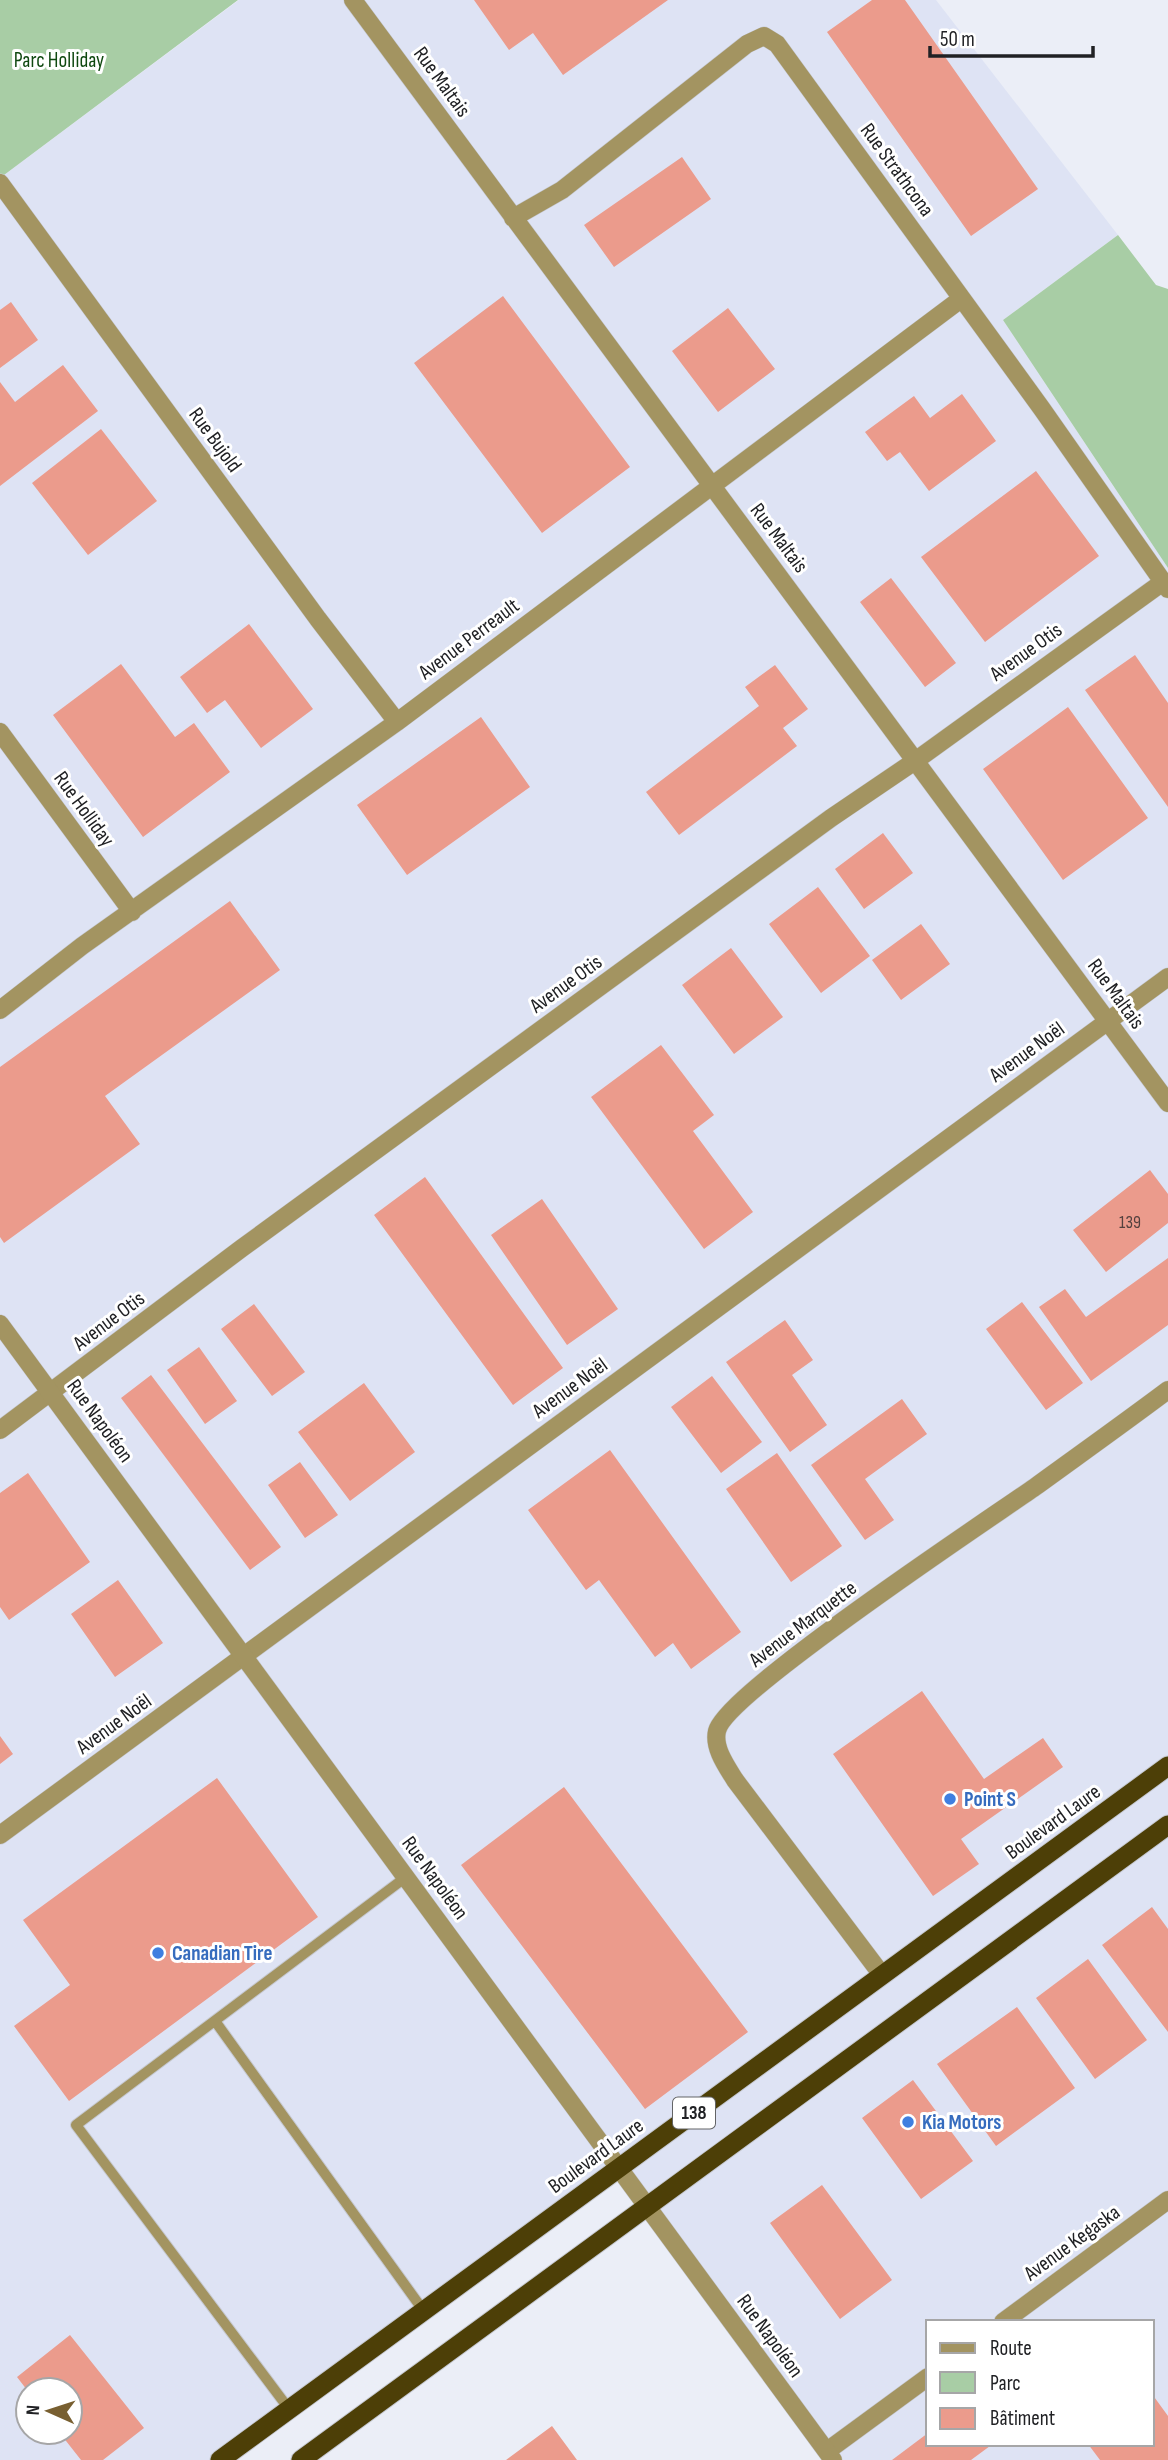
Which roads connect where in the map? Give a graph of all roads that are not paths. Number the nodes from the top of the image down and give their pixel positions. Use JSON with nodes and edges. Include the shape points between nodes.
{"nodes":[{"id":1,"x":353,"y":0,"type":"edge"},
{"id":2,"x":0,"y":183,"type":"edge"},
{"id":3,"x":513,"y":218,"type":"junction"},
{"id":4,"x":961,"y":299,"type":"junction"},
{"id":5,"x":712,"y":486,"type":"junction"},
{"id":6,"x":1166,"y":585,"type":"edge"},
{"id":7,"x":397,"y":722,"type":"junction"},
{"id":8,"x":0,"y":732,"type":"edge"},
{"id":9,"x":915,"y":761,"type":"junction"},
{"id":10,"x":132,"y":912,"type":"junction"},
{"id":11,"x":1168,"y":977,"type":"edge"},
{"id":12,"x":0,"y":1010,"type":"edge"},
{"id":13,"x":1108,"y":1021,"type":"junction"},
{"id":14,"x":1168,"y":1103,"type":"edge"},
{"id":15,"x":0,"y":1324,"type":"edge"},
{"id":16,"x":1168,"y":1390,"type":"edge"},
{"id":17,"x":51,"y":1393,"type":"junction"},
{"id":18,"x":0,"y":1430,"type":"edge"},
{"id":19,"x":244,"y":1656,"type":"junction"},
{"id":20,"x":1168,"y":1766,"type":"edge"},
{"id":21,"x":1168,"y":1825,"type":"edge"},
{"id":22,"x":0,"y":1835,"type":"edge"},
{"id":23,"x":406,"y":1877,"type":"junction"},
{"id":24,"x":882,"y":1975,"type":"junction"},
{"id":25,"x":215,"y":2021,"type":"junction"},
{"id":26,"x":619,"y":2167,"type":"junction"},
{"id":27,"x":1168,"y":2200,"type":"edge"},
{"id":28,"x":647,"y":2206,"type":"junction"},
{"id":29,"x":424,"y":2310,"type":"junction"},
{"id":30,"x":1006,"y":2320,"type":"edge"},
{"id":31,"x":926,"y":2378,"type":"edge"},
{"id":32,"x":289,"y":2409,"type":"junction"},
{"id":33,"x":830,"y":2456,"type":"edge"},
{"id":34,"x":220,"y":2460,"type":"edge"},
{"id":35,"x":301,"y":2460,"type":"edge"}],
"edges":[{"from":1,"to":3,"type":"street","name":"Rue Maltais"},
{"from":2,"to":7,"type":"street","name":"Rue Bujold"},
{"from":3,"to":4,"type":"street","name":"Rue Strathcona","via":[[562,190],[747,44],[764,36],[777,44]]},
{"from":3,"to":5,"type":"street","name":"Rue Maltais"},
{"from":4,"to":5,"type":"street","name":"Avenue Perreault"},
{"from":4,"to":6,"type":"street","name":"Rue Strathcona"},
{"from":5,"to":7,"type":"street","name":"Avenue Perreault"},
{"from":5,"to":9,"type":"street","name":"Rue Maltais"},
{"from":6,"to":9,"type":"street","name":"Avenue Otis"},
{"from":7,"to":10,"type":"street","name":"Avenue Perreault"},
{"from":8,"to":10,"type":"street","name":"Rue Holliday"},
{"from":9,"to":13,"type":"street","name":"Rue Maltais"},
{"from":9,"to":17,"type":"street","name":"Avenue Otis","via":[[808,834]]},
{"from":10,"to":12,"type":"street","name":"Avenue Perreault"},
{"from":11,"to":13,"type":"street","name":"Avenue Noël"},
{"from":13,"to":14,"type":"street","name":"Rue Maltais"},
{"from":13,"to":19,"type":"street","name":"Avenue Noël"},
{"from":15,"to":17,"type":"street","name":"Rue Napoléon"},
{"from":16,"to":24,"type":"street","name":"Avenue Marquette","via":[[768,1678],[725,1717],[717,1732],[721,1756],[735,1780]]},
{"from":17,"to":18,"type":"street","name":"Avenue Otis"},
{"from":17,"to":19,"type":"street","name":"Rue Napoléon"},
{"from":19,"to":22,"type":"street","name":"Avenue Noël"},
{"from":19,"to":23,"type":"street","name":"Rue Napoléon"},
{"from":20,"to":24,"type":"highway","name":"Boulevard Laure","number":"138"},
{"from":21,"to":28,"type":"highway","number":"138"},
{"from":23,"to":25,"type":"lane"},
{"from":23,"to":26,"type":"street","name":"Rue Napoléon"},
{"from":24,"to":26,"type":"highway","name":"Boulevard Laure","number":"138"},
{"from":25,"to":29,"type":"lane"},
{"from":25,"to":32,"type":"lane","via":[[76,2125]]},
{"from":26,"to":28,"type":"street","name":"Rue Napoléon"},
{"from":26,"to":29,"type":"highway","name":"Boulevard Laure","number":"138"},
{"from":27,"to":30,"type":"street","name":"Avenue Kegaska"},
{"from":28,"to":33,"type":"street","name":"Rue Napoléon"},
{"from":28,"to":35,"type":"highway","number":"138"},
{"from":29,"to":32,"type":"highway","name":"Boulevard Laure","number":"138"},
{"from":31,"to":33,"type":"street"},
{"from":32,"to":34,"type":"highway","name":"Boulevard Laure","number":"138"}]}
